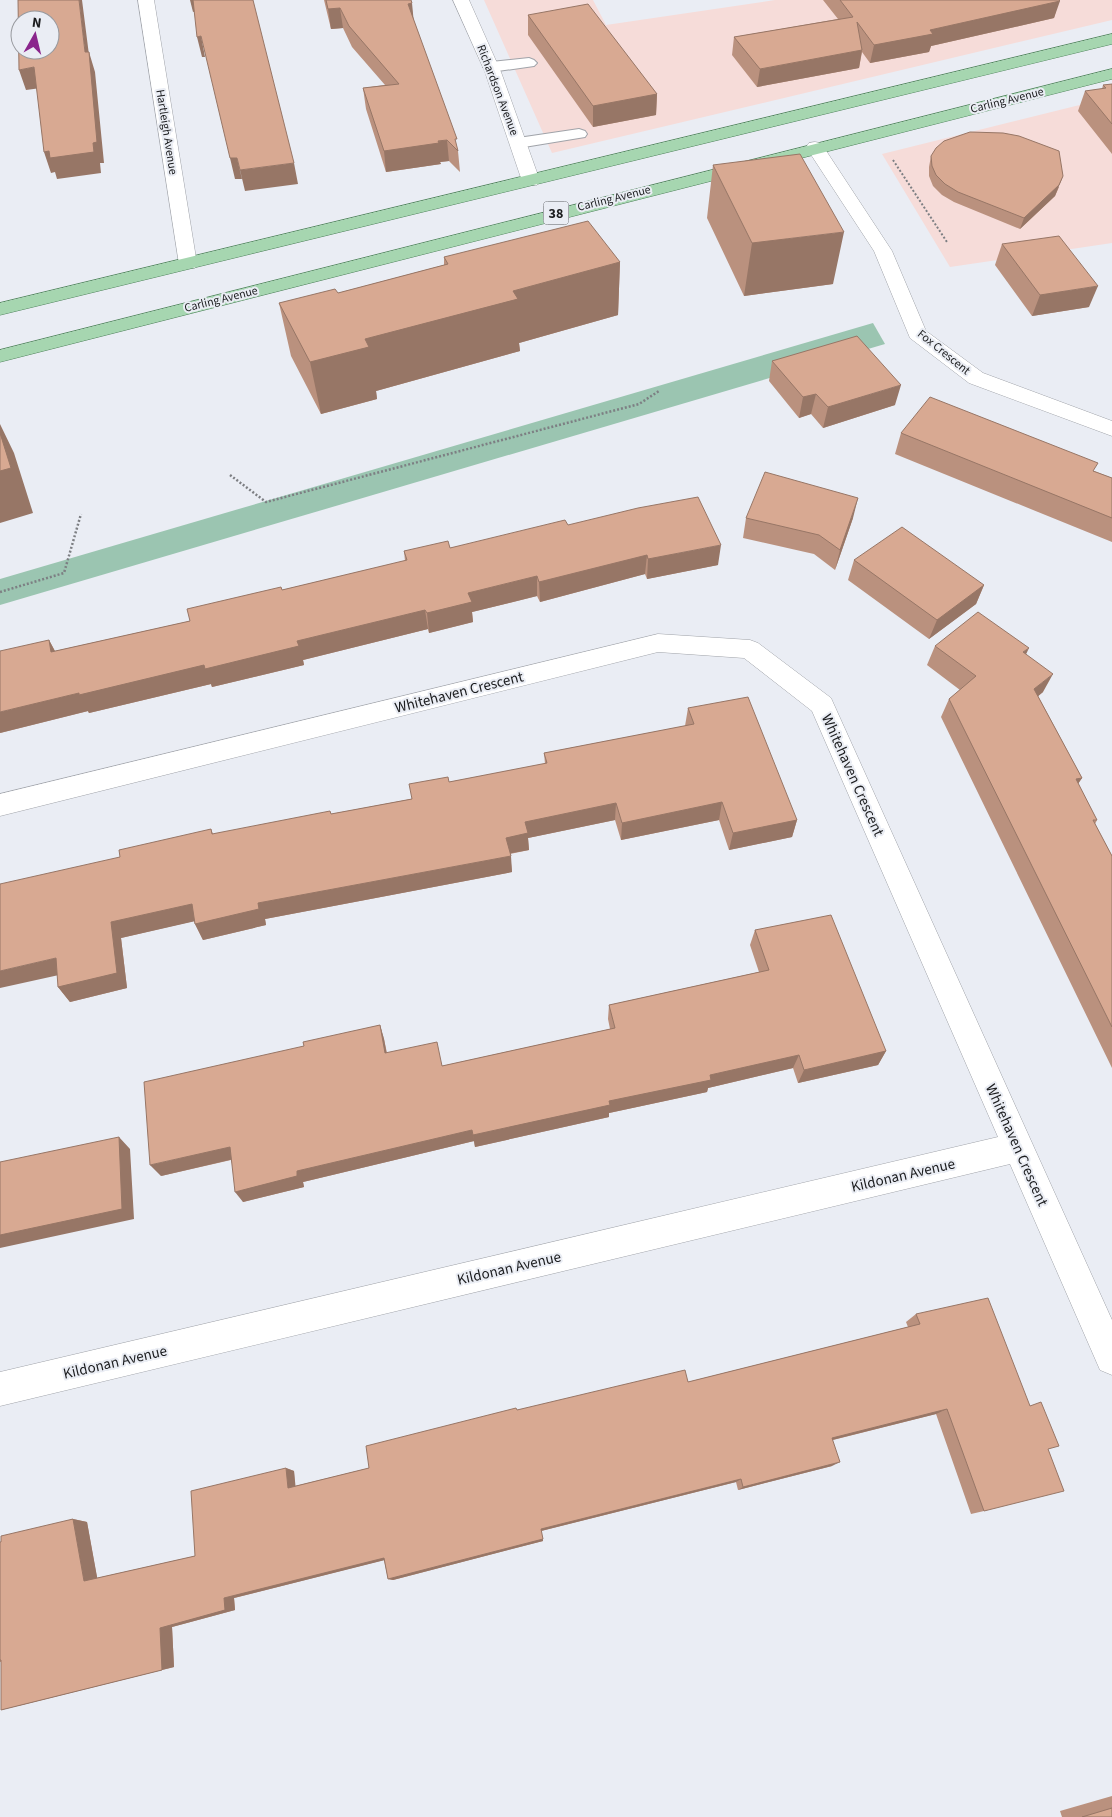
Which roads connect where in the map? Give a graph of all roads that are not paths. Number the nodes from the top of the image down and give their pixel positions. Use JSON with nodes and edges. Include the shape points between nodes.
{"nodes":[{"id":1,"x":146,"y":0,"type":"edge"},
{"id":2,"x":461,"y":0,"type":"edge"},
{"id":3,"x":1112,"y":39,"type":"edge"},
{"id":4,"x":529,"y":63,"type":"dead end"},
{"id":5,"x":491,"y":67,"type":"junction"},
{"id":6,"x":1112,"y":74,"type":"edge"},
{"id":7,"x":579,"y":134,"type":"dead end"},
{"id":8,"x":518,"y":143,"type":"junction"},
{"id":9,"x":815,"y":147,"type":"junction"},
{"id":10,"x":531,"y":181,"type":"junction"},
{"id":11,"x":188,"y":264,"type":"junction"},
{"id":12,"x":0,"y":309,"type":"edge"},
{"id":13,"x":0,"y":356,"type":"edge"},
{"id":14,"x":1112,"y":429,"type":"edge"},
{"id":15,"x":0,"y":806,"type":"edge"},
{"id":16,"x":1018,"y":1147,"type":"junction"},
{"id":17,"x":1112,"y":1358,"type":"edge"},
{"id":18,"x":0,"y":1389,"type":"edge"}],
"edges":[{"from":1,"to":11,"type":"street","name":"Hartleigh Avenue"},
{"from":2,"to":5,"type":"street","name":"Richardson Avenue"},
{"from":3,"to":10,"type":"main road"},
{"from":4,"to":5,"type":"lane"},
{"from":5,"to":8,"type":"street","name":"Richardson Avenue"},
{"from":6,"to":9,"type":"main road","name":"Carling Avenue","number":"38"},
{"from":7,"to":8,"type":"lane"},
{"from":8,"to":10,"type":"street","name":"Richardson Avenue"},
{"from":9,"to":13,"type":"main road","name":"Carling Avenue","number":"38"},
{"from":9,"to":14,"type":"street","name":"Fox Crescent","via":[[883,251],[917,334],[976,378]]},
{"from":10,"to":11,"type":"main road"},
{"from":11,"to":12,"type":"main road"},
{"from":15,"to":16,"type":"street","name":"Whitehaven Crescent","via":[[658,643],[750,649],[822,705]]},
{"from":16,"to":17,"type":"street","name":"Whitehaven Crescent"},
{"from":16,"to":18,"type":"street","name":"Kildonan Avenue"}]}
